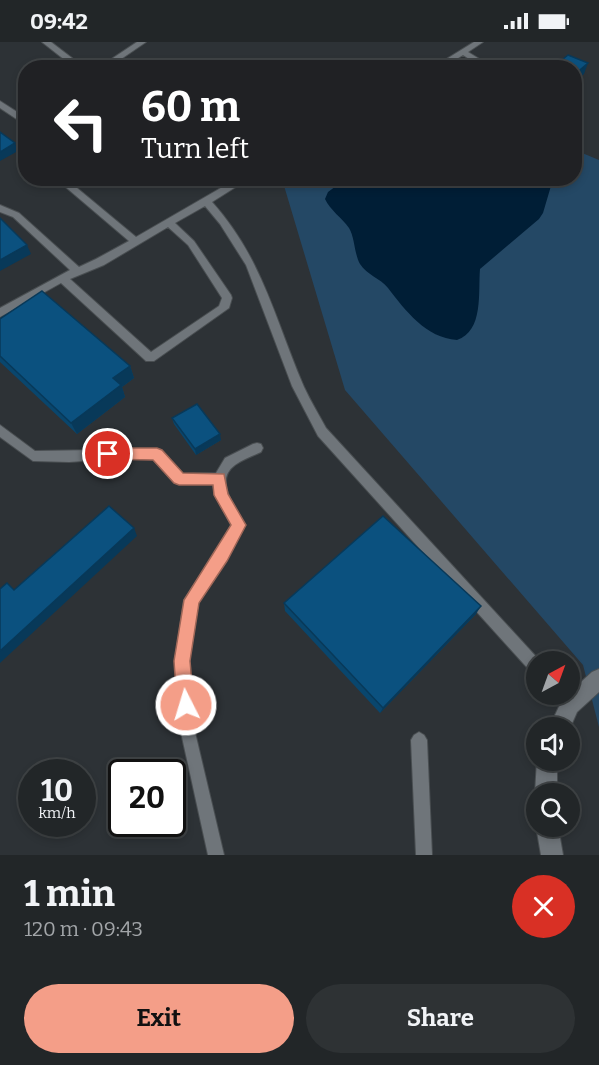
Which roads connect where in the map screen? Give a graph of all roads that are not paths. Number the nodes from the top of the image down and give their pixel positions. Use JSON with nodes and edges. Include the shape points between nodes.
{"nodes":[{"id":1,"x":46,"y":42,"type":"edge"},
{"id":2,"x":142,"y":42,"type":"edge"},
{"id":3,"x":479,"y":42,"type":"edge"},
{"id":4,"x":463,"y":52,"type":"junction"},
{"id":5,"x":70,"y":60,"type":"edge"},
{"id":6,"x":114,"y":60,"type":"edge"},
{"id":7,"x":450,"y":60,"type":"edge"},
{"id":8,"x":476,"y":60,"type":"edge"},
{"id":9,"x":0,"y":104,"type":"edge"},
{"id":10,"x":18,"y":115,"type":"edge"},
{"id":11,"x":69,"y":186,"type":"edge"},
{"id":12,"x":226,"y":186,"type":"edge"},
{"id":13,"x":206,"y":201,"type":"junction"},
{"id":14,"x":0,"y":208,"type":"edge"},
{"id":15,"x":168,"y":222,"type":"junction"},
{"id":16,"x":135,"y":241,"type":"junction"},
{"id":17,"x":77,"y":271,"type":"junction"},
{"id":18,"x":62,"y":278,"type":"junction"},
{"id":19,"x":0,"y":313,"type":"edge"},
{"id":20,"x":0,"y":429,"type":"edge"},
{"id":21,"x":257,"y":447,"type":"dead end"},
{"id":22,"x":219,"y":478,"type":"junction"},
{"id":23,"x":526,"y":656,"type":"edge"},
{"id":24,"x":599,"y":678,"type":"edge"},
{"id":25,"x":580,"y":691,"type":"edge"},
{"id":26,"x":419,"y":740,"type":"dead end"},
{"id":27,"x":550,"y":837,"type":"edge"},
{"id":28,"x":216,"y":855,"type":"edge"},
{"id":29,"x":424,"y":855,"type":"edge"},
{"id":30,"x":552,"y":855,"type":"edge"}],
"edges":[{"from":1,"to":5,"type":"lane"},
{"from":2,"to":6,"type":"lane"},
{"from":3,"to":4,"type":"lane"},
{"from":4,"to":7,"type":"lane"},
{"from":4,"to":8,"type":"lane"},
{"from":9,"to":10,"type":"lane"},
{"from":11,"to":16,"type":"lane"},
{"from":12,"to":13,"type":"lane"},
{"from":13,"to":15,"type":"lane"},
{"from":13,"to":23,"type":"lane","via":[[226,221],[251,261],[299,388],[322,432]]},
{"from":14,"to":17,"type":"lane","via":[[16,215]]},
{"from":15,"to":16,"type":"lane"},
{"from":15,"to":18,"type":"lane","via":[[191,243],[226,298],[224,308],[150,358]]},
{"from":16,"to":17,"type":"lane"},
{"from":17,"to":18,"type":"lane"},
{"from":18,"to":19,"type":"lane"},
{"from":20,"to":22,"type":"lane","via":[[33,456],[157,454],[179,479]]},
{"from":21,"to":22,"type":"lane","via":[[229,462]]},
{"from":22,"to":28,"type":"lane","via":[[221,495],[238,525],[191,600],[182,661],[187,728]]},
{"from":24,"to":25,"type":"street"},
{"from":26,"to":29,"type":"lane"},
{"from":27,"to":30,"type":"street"}]}
